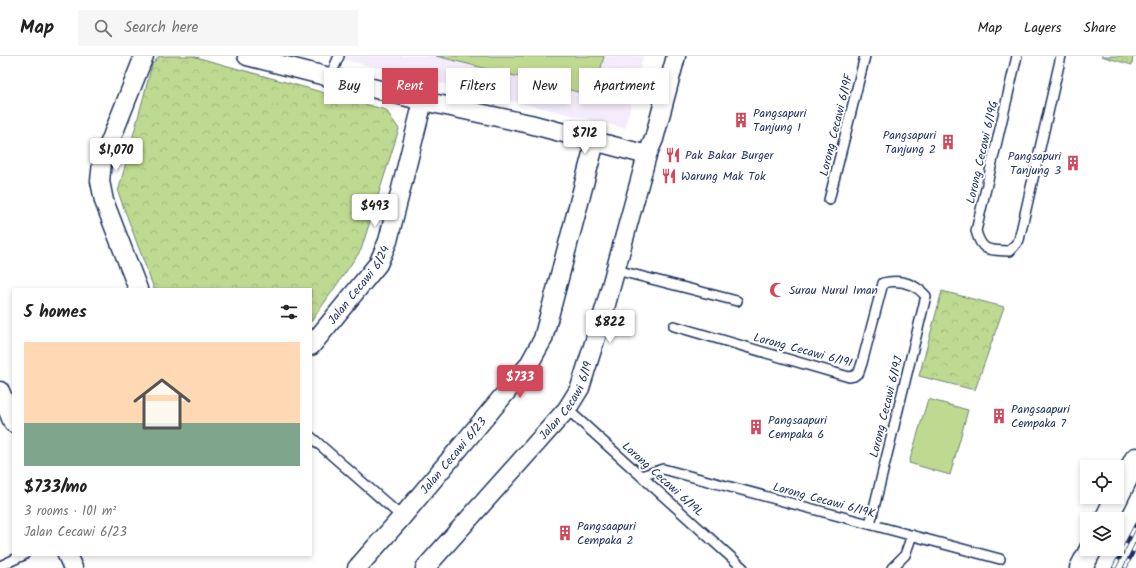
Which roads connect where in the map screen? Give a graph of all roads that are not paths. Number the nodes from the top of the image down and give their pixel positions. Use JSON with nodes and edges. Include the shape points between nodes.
{"nodes":[{"id":1,"x":144,"y":56,"type":"edge"},
{"id":2,"x":247,"y":56,"type":"edge"},
{"id":3,"x":339,"y":56,"type":"edge"},
{"id":4,"x":676,"y":56,"type":"edge"},
{"id":5,"x":865,"y":56,"type":"edge"},
{"id":6,"x":1017,"y":56,"type":"edge"},
{"id":7,"x":1061,"y":56,"type":"edge"},
{"id":8,"x":334,"y":68,"type":"edge"},
{"id":9,"x":324,"y":75,"type":"edge"},
{"id":10,"x":422,"y":104,"type":"edge"},
{"id":11,"x":437,"y":104,"type":"edge"},
{"id":12,"x":595,"y":142,"type":"junction"},
{"id":13,"x":648,"y":155,"type":"junction"},
{"id":14,"x":829,"y":200,"type":"dead end"},
{"id":15,"x":616,"y":270,"type":"junction"},
{"id":16,"x":138,"y":288,"type":"edge"},
{"id":17,"x":926,"y":296,"type":"joint"},
{"id":18,"x":737,"y":301,"type":"dead end"},
{"id":19,"x":674,"y":326,"type":"dead end"},
{"id":20,"x":312,"y":345,"type":"edge"},
{"id":21,"x":0,"y":391,"type":"edge"},
{"id":22,"x":567,"y":409,"type":"junction"},
{"id":23,"x":12,"y":421,"type":"edge"},
{"id":24,"x":312,"y":438,"type":"edge"},
{"id":25,"x":1136,"y":459,"type":"edge"},
{"id":26,"x":641,"y":476,"type":"junction"},
{"id":27,"x":1124,"y":483,"type":"edge"},
{"id":28,"x":402,"y":517,"type":"junction"},
{"id":29,"x":870,"y":524,"type":"junction"},
{"id":30,"x":912,"y":535,"type":"junction"},
{"id":31,"x":22,"y":556,"type":"edge"},
{"id":32,"x":1087,"y":556,"type":"edge"},
{"id":33,"x":1000,"y":559,"type":"dead end"},
{"id":34,"x":0,"y":566,"type":"edge"},
{"id":35,"x":357,"y":568,"type":"edge"},
{"id":36,"x":425,"y":568,"type":"edge"},
{"id":37,"x":743,"y":568,"type":"edge"},
{"id":38,"x":892,"y":568,"type":"edge"},
{"id":39,"x":1081,"y":568,"type":"edge"}],
"edges":[{"from":1,"to":16,"type":"street","via":[[102,162],[100,181],[104,201]]},
{"from":2,"to":9,"type":"street"},
{"from":3,"to":8,"type":"lane"},
{"from":4,"to":13,"type":"street","name":"Jalan Cecawi 6/19"},
{"from":5,"to":14,"type":"lane","name":"Lorong Cecawi 6/19F"},
{"from":6,"to":7,"type":"lane","name":"Lorong Cecawi 6/19G","via":[[976,231],[979,243],[988,250],[1010,251],[1019,240]]},
{"from":10,"to":20,"type":"street","name":"Jalan Cecawi 6/24","via":[[388,241],[378,264]]},
{"from":11,"to":12,"type":"street","via":[[530,124]]},
{"from":12,"to":13,"type":"street"},
{"from":12,"to":28,"type":"street","name":"Jalan Cecawi 6/23","via":[[542,339],[528,366]]},
{"from":13,"to":15,"type":"street","name":"Jalan Cecawi 6/19"},
{"from":15,"to":18,"type":"lane"},
{"from":15,"to":22,"type":"street","name":"Jalan Cecawi 6/19","via":[[580,388]]},
{"from":17,"to":19,"type":"lane","name":"Lorong Cecawi 6/19I","via":[[917,287],[895,280],[883,283],[859,372],[849,377]]},
{"from":17,"to":29,"type":"lane","name":"Lorong Cecawi 6/19J"},
{"from":21,"to":23,"type":"street"},
{"from":22,"to":26,"type":"lane","name":"Lorong Cecawi 6/19L"},
{"from":22,"to":36,"type":"street","name":"Jalan Cecawi 6/19"},
{"from":24,"to":28,"type":"lane"},
{"from":25,"to":27,"type":"main road"},
{"from":26,"to":29,"type":"lane","name":"Lorong Cecawi 6/19K","via":[[663,469]]},
{"from":26,"to":37,"type":"lane","name":"Lorong Cecawi 6/19L"},
{"from":28,"to":35,"type":"street","name":"Jalan Cecawi 6/23"},
{"from":29,"to":30,"type":"lane","name":"Lorong Cecawi 6/19K"},
{"from":30,"to":33,"type":"lane","name":"Lorong Cecawi 6/19K"},
{"from":30,"to":38,"type":"lane","via":[[905,554]]},
{"from":31,"to":34,"type":"lane"},
{"from":32,"to":39,"type":"main road"}]}
